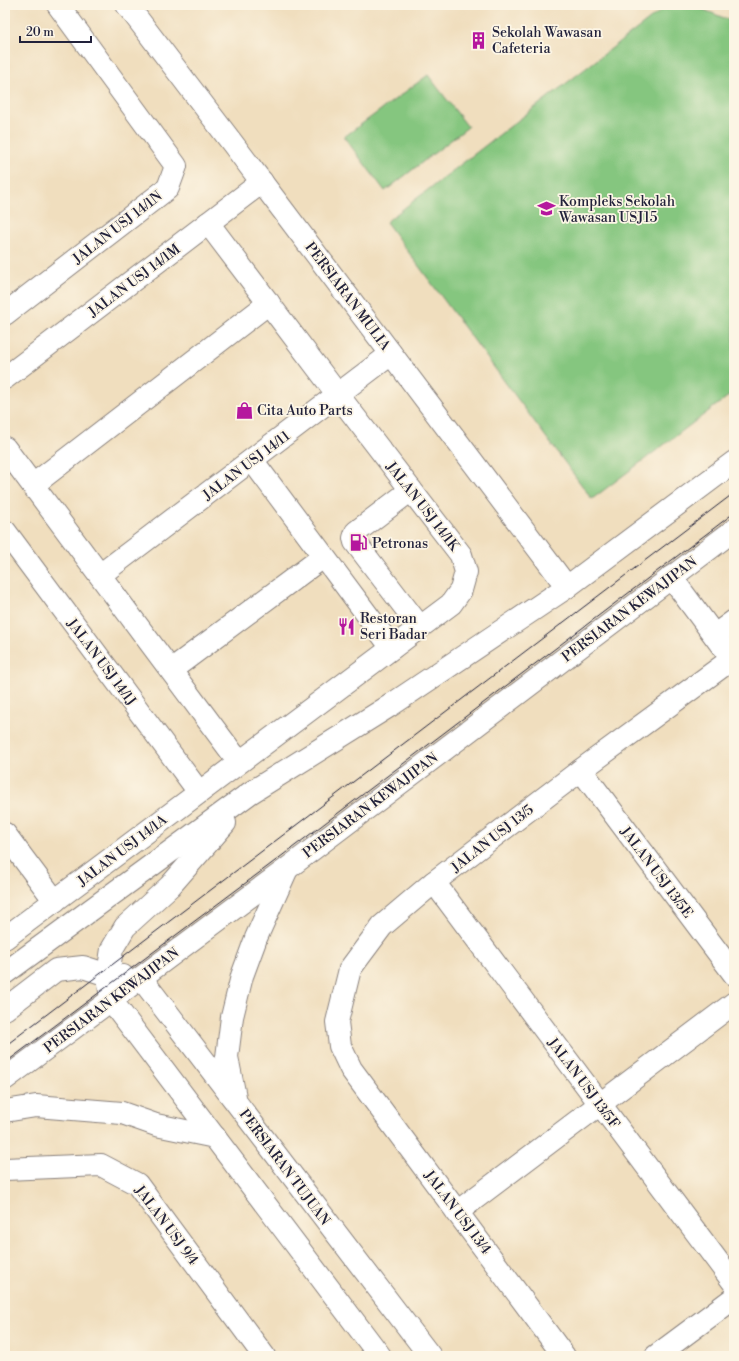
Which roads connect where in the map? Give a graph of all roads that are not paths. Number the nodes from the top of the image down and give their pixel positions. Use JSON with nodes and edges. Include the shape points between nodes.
{"nodes":[{"id":1,"x":58,"y":5,"type":"edge"},
{"id":2,"x":127,"y":5,"type":"edge"},
{"id":3,"x":262,"y":182,"type":"junction"},
{"id":4,"x":208,"y":223,"type":"junction"},
{"id":5,"x":269,"y":303,"type":"junction"},
{"id":6,"x":5,"y":314,"type":"edge"},
{"id":7,"x":391,"y":354,"type":"junction"},
{"id":8,"x":5,"y":378,"type":"edge"},
{"id":9,"x":338,"y":395,"type":"junction"},
{"id":10,"x":5,"y":448,"type":"edge"},
{"id":11,"x":252,"y":460,"type":"junction"},
{"id":12,"x":734,"y":462,"type":"edge"},
{"id":13,"x":33,"y":485,"type":"junction"},
{"id":14,"x":411,"y":490,"type":"junction"},
{"id":15,"x":734,"y":530,"type":"edge"},
{"id":16,"x":5,"y":531,"type":"edge"},
{"id":17,"x":323,"y":557,"type":"junction"},
{"id":18,"x":100,"y":575,"type":"junction"},
{"id":19,"x":671,"y":577,"type":"junction"},
{"id":20,"x":567,"y":587,"type":"junction"},
{"id":21,"x":734,"y":621,"type":"edge"},
{"id":22,"x":420,"y":627,"type":"junction"},
{"id":23,"x":715,"y":635,"type":"junction"},
{"id":24,"x":392,"y":648,"type":"junction"},
{"id":25,"x":733,"y":660,"type":"edge"},
{"id":26,"x":171,"y":670,"type":"junction"},
{"id":27,"x":239,"y":762,"type":"junction"},
{"id":28,"x":581,"y":770,"type":"junction"},
{"id":29,"x":199,"y":792,"type":"junction"},
{"id":30,"x":250,"y":793,"type":"junction"},
{"id":31,"x":5,"y":834,"type":"edge"},
{"id":32,"x":288,"y":868,"type":"junction"},
{"id":33,"x":434,"y":882,"type":"junction"},
{"id":34,"x":55,"y":901,"type":"junction"},
{"id":35,"x":5,"y":938,"type":"edge"},
{"id":36,"x":5,"y":973,"type":"edge"},
{"id":37,"x":734,"y":974,"type":"edge"},
{"id":38,"x":108,"y":975,"type":"junction"},
{"id":39,"x":140,"y":978,"type":"junction"},
{"id":40,"x":111,"y":1000,"type":"junction"},
{"id":41,"x":734,"y":1003,"type":"edge"},
{"id":42,"x":5,"y":1009,"type":"edge"},
{"id":43,"x":351,"y":1069,"type":"joint"},
{"id":44,"x":5,"y":1079,"type":"edge"},
{"id":45,"x":236,"y":1102,"type":"junction"},
{"id":46,"x":600,"y":1104,"type":"junction"},
{"id":47,"x":5,"y":1111,"type":"edge"},
{"id":48,"x":215,"y":1137,"type":"junction"},
{"id":49,"x":5,"y":1169,"type":"edge"},
{"id":50,"x":457,"y":1212,"type":"junction"},
{"id":51,"x":734,"y":1283,"type":"edge"},
{"id":52,"x":734,"y":1298,"type":"edge"},
{"id":53,"x":264,"y":1356,"type":"edge"},
{"id":54,"x":380,"y":1356,"type":"edge"},
{"id":55,"x":430,"y":1356,"type":"edge"},
{"id":56,"x":564,"y":1356,"type":"edge"},
{"id":57,"x":656,"y":1356,"type":"edge"}],
"edges":[{"from":1,"to":6,"type":"street","name":"JALAN USJ 14/1N","via":[[176,166],[168,188]]},
{"from":2,"to":3,"type":"street","name":"PERSIARAN MULIA"},
{"from":3,"to":4,"type":"street","name":"JALAN USJ 14/1M"},
{"from":3,"to":7,"type":"street","name":"PERSIARAN MULIA"},
{"from":4,"to":5,"type":"street","name":"JALAN USJ 14/1K"},
{"from":4,"to":8,"type":"street","name":"JALAN USJ 14/1M"},
{"from":5,"to":9,"type":"street","name":"JALAN USJ 14/1K"},
{"from":5,"to":13,"type":"street"},
{"from":7,"to":9,"type":"street","name":"JALAN USJ 14/11"},
{"from":7,"to":20,"type":"street","name":"PERSIARAN MULIA"},
{"from":9,"to":11,"type":"street","name":"JALAN USJ 14/11"},
{"from":9,"to":14,"type":"street","name":"JALAN USJ 14/1K"},
{"from":10,"to":13,"type":"street"},
{"from":11,"to":17,"type":"street"},
{"from":11,"to":18,"type":"street","name":"JALAN USJ 14/11"},
{"from":12,"to":20,"type":"street"},
{"from":13,"to":18,"type":"street"},
{"from":14,"to":22,"type":"street","name":"JALAN USJ 14/1K","via":[[460,555],[466,572],[461,590],[451,604]]},
{"from":14,"to":22,"type":"street","via":[[356,532],[354,538]]},
{"from":15,"to":19,"type":"street","name":"PERSIARAN KEWAJIPAN"},
{"from":16,"to":29,"type":"street","name":"JALAN USJ 14/1J"},
{"from":17,"to":24,"type":"street"},
{"from":17,"to":26,"type":"street"},
{"from":18,"to":26,"type":"street"},
{"from":19,"to":23,"type":"street"},
{"from":19,"to":32,"type":"street","name":"PERSIARAN KEWAJIPAN"},
{"from":20,"to":30,"type":"street","via":[[390,705]]},
{"from":21,"to":23,"type":"street"},
{"from":22,"to":24,"type":"street","name":"JALAN USJ 14/1K"},
{"from":23,"to":25,"type":"street"},
{"from":24,"to":27,"type":"street","name":"JALAN USJ 14/1K"},
{"from":25,"to":28,"type":"street","name":"JALAN USJ 13/5"},
{"from":26,"to":27,"type":"street"},
{"from":27,"to":29,"type":"street","name":"JALAN USJ 14/1A"},
{"from":28,"to":33,"type":"street","name":"JALAN USJ 13/5"},
{"from":28,"to":37,"type":"street","name":"JALAN USJ 13/5E"},
{"from":29,"to":34,"type":"street","name":"JALAN USJ 14/1A"},
{"from":30,"to":36,"type":"street"},
{"from":30,"to":38,"type":"street","via":[[170,886],[125,927],[112,949]]},
{"from":31,"to":34,"type":"street"},
{"from":32,"to":39,"type":"street","name":"PERSIARAN KEWAJIPAN"},
{"from":32,"to":45,"type":"street","via":[[256,938],[242,976],[232,1017],[227,1057]]},
{"from":33,"to":43,"type":"street","name":"JALAN USJ 13/5","via":[[382,926],[350,969],[337,1022],[340,1046]]},
{"from":33,"to":46,"type":"street","name":"JALAN USJ 13/5F"},
{"from":34,"to":35,"type":"street","name":"JALAN USJ 14/1A"},
{"from":38,"to":39,"type":"street"},
{"from":38,"to":40,"type":"street"},
{"from":38,"to":42,"type":"street","via":[[83,967],[56,970]]},
{"from":39,"to":40,"type":"street","name":"PERSIARAN KEWAJIPAN"},
{"from":39,"to":45,"type":"street","name":"PERSIARAN TUJUAN"},
{"from":40,"to":44,"type":"street","name":"PERSIARAN KEWAJIPAN"},
{"from":40,"to":48,"type":"street"},
{"from":41,"to":46,"type":"street"},
{"from":43,"to":50,"type":"street","name":"JALAN USJ 13/4"},
{"from":45,"to":55,"type":"street","name":"PERSIARAN TUJUAN"},
{"from":46,"to":50,"type":"street"},
{"from":46,"to":51,"type":"street","name":"JALAN USJ 13/5F"},
{"from":47,"to":48,"type":"street","via":[[36,1106],[122,1113],[156,1125]]},
{"from":48,"to":54,"type":"street"},
{"from":49,"to":53,"type":"street","name":"JALAN USJ 9/4","via":[[101,1165],[137,1184]]},
{"from":50,"to":56,"type":"street","name":"JALAN USJ 13/4"},
{"from":52,"to":57,"type":"street"}]}
